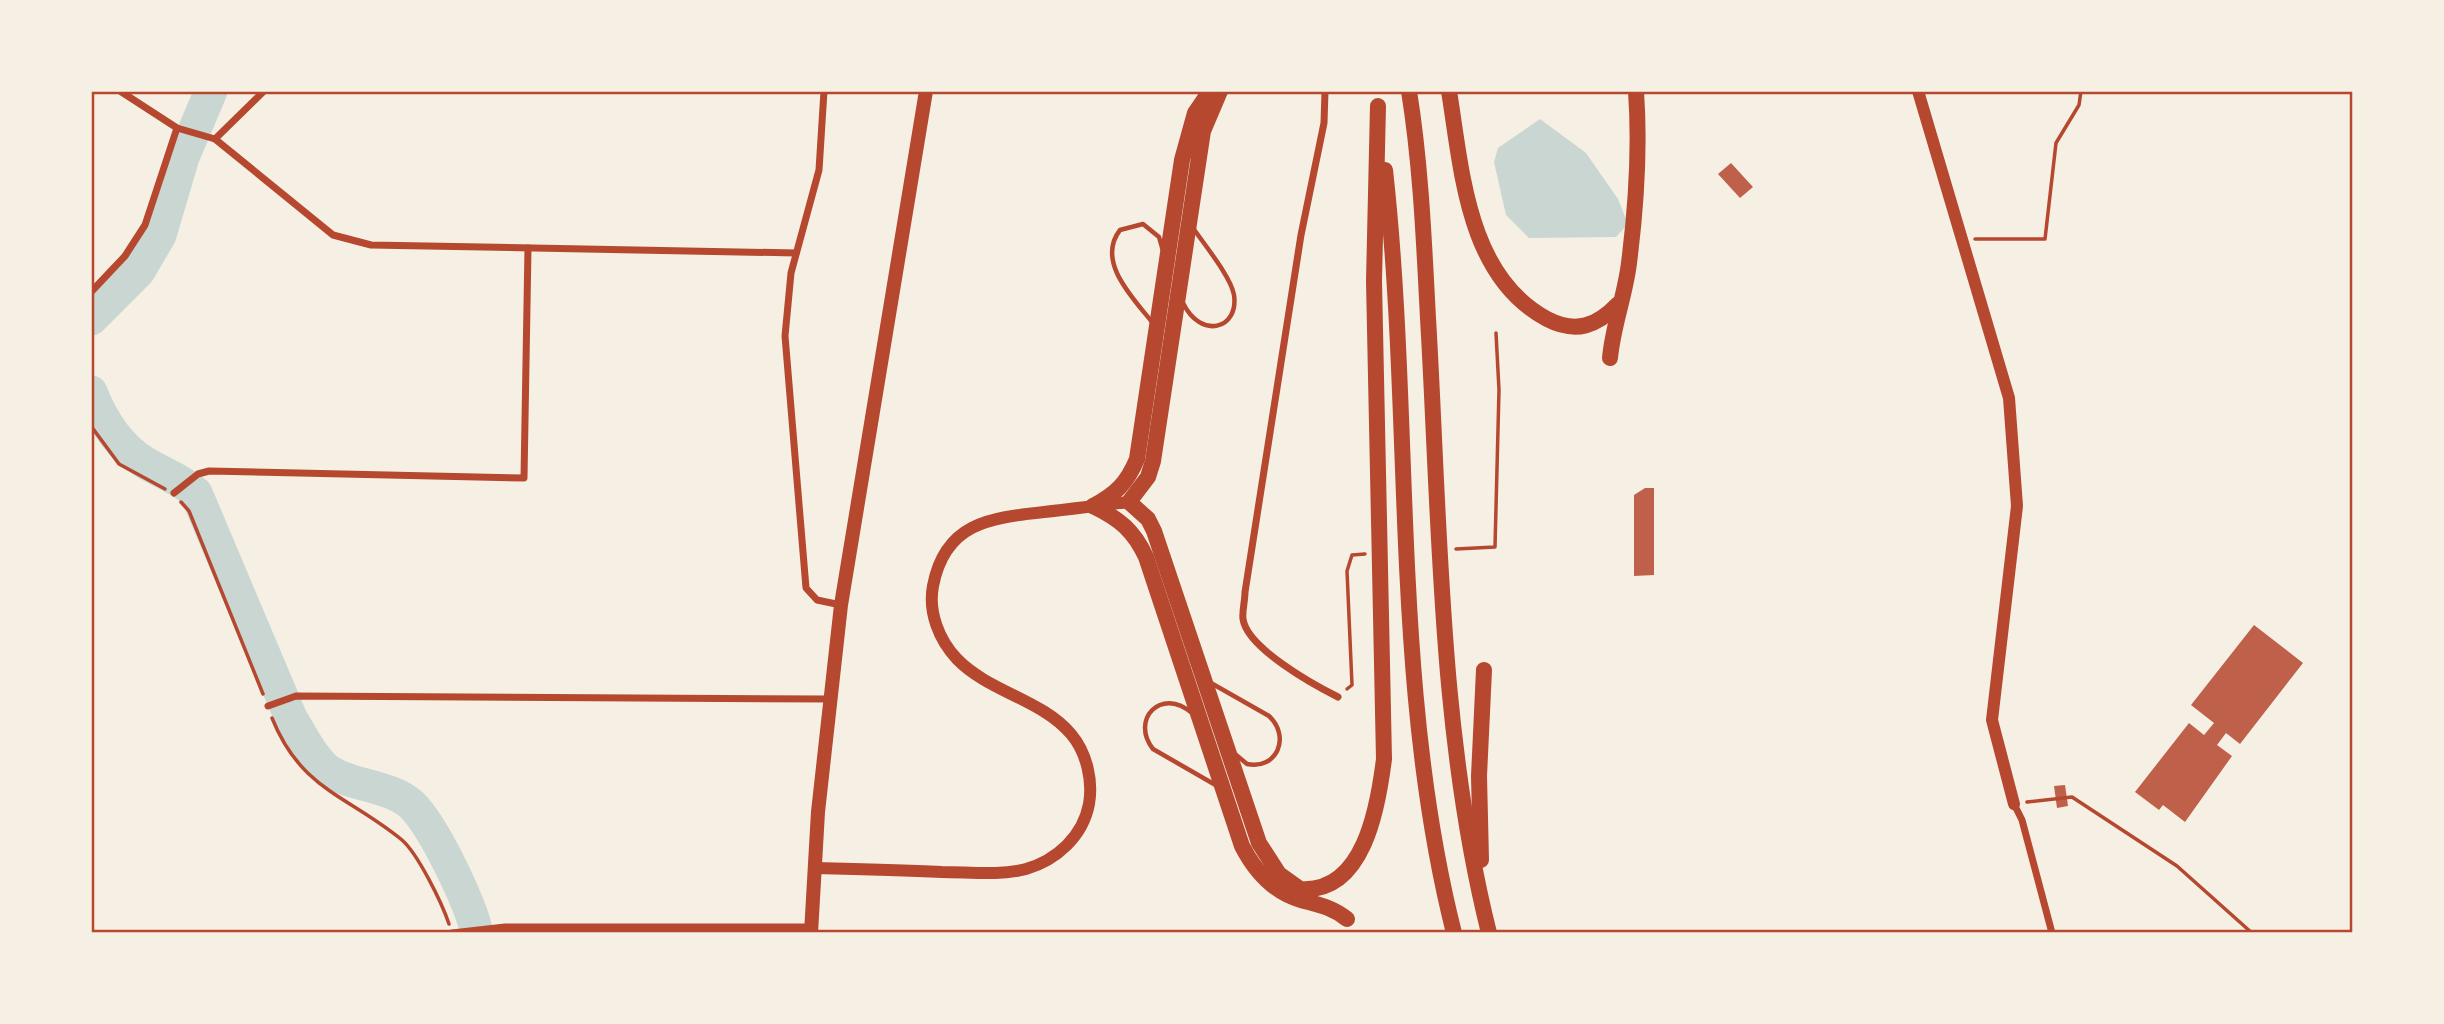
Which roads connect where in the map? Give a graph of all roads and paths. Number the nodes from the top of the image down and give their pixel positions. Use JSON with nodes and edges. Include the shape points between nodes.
{"nodes":[{"id":1,"x":120,"y":91,"type":"edge"},
{"id":2,"x":264,"y":91,"type":"edge"},
{"id":3,"x":824,"y":91,"type":"edge"},
{"id":4,"x":926,"y":91,"type":"edge"},
{"id":5,"x":1210,"y":91,"type":"edge"},
{"id":6,"x":1220,"y":91,"type":"edge"},
{"id":7,"x":1325,"y":91,"type":"edge"},
{"id":8,"x":1409,"y":91,"type":"edge"},
{"id":9,"x":1449,"y":91,"type":"edge"},
{"id":10,"x":1636,"y":91,"type":"edge"},
{"id":11,"x":1918,"y":91,"type":"edge"},
{"id":12,"x":2081,"y":91,"type":"edge"},
{"id":13,"x":1376,"y":99,"type":"edge"},
{"id":14,"x":177,"y":128,"type":"junction"},
{"id":15,"x":215,"y":139,"type":"junction"},
{"id":16,"x":1177,"y":202,"type":"junction"},
{"id":17,"x":1189,"y":222,"type":"junction"},
{"id":18,"x":1962,"y":239,"type":"junction"},
{"id":19,"x":528,"y":248,"type":"junction"},
{"id":20,"x":796,"y":253,"type":"junction"},
{"id":21,"x":1167,"y":262,"type":"junction"},
{"id":22,"x":91,"y":292,"type":"edge"},
{"id":23,"x":1178,"y":293,"type":"junction"},
{"id":24,"x":1618,"y":304,"type":"junction"},
{"id":25,"x":1157,"y":329,"type":"junction"},
{"id":26,"x":1496,"y":333,"type":"dead end"},
{"id":27,"x":1170,"y":348,"type":"junction"},
{"id":28,"x":1610,"y":358,"type":"dead end"},
{"id":29,"x":91,"y":426,"type":"edge"},
{"id":30,"x":174,"y":493,"type":"junction"},
{"id":31,"x":1129,"y":502,"type":"junction"},
{"id":32,"x":1093,"y":506,"type":"junction"},
{"id":33,"x":1495,"y":547,"type":"dead end"},
{"id":34,"x":1352,"y":555,"type":"dead end"},
{"id":35,"x":841,"y":604,"type":"junction"},
{"id":36,"x":1184,"y":670,"type":"junction"},
{"id":37,"x":1484,"y":670,"type":"dead end"},
{"id":38,"x":1203,"y":679,"type":"junction"},
{"id":39,"x":1338,"y":697,"type":"joint"},
{"id":40,"x":828,"y":699,"type":"junction"},
{"id":41,"x":268,"y":706,"type":"junction"},
{"id":42,"x":1200,"y":720,"type":"junction"},
{"id":43,"x":1226,"y":747,"type":"junction"},
{"id":44,"x":1223,"y":789,"type":"junction"},
{"id":45,"x":1244,"y":801,"type":"junction"},
{"id":46,"x":2014,"y":804,"type":"junction"},
{"id":47,"x":814,"y":867,"type":"junction"},
{"id":48,"x":1482,"y":906,"type":"junction"},
{"id":49,"x":1347,"y":919,"type":"dead end"},
{"id":50,"x":811,"y":930,"type":"edge"},
{"id":51,"x":452,"y":932,"type":"edge"},
{"id":52,"x":1454,"y":933,"type":"edge"},
{"id":53,"x":1489,"y":933,"type":"edge"},
{"id":54,"x":2052,"y":933,"type":"edge"},
{"id":55,"x":2252,"y":933,"type":"edge"}],
"edges":[{"from":1,"to":14,"type":"street"},
{"from":2,"to":15,"type":"street"},
{"from":3,"to":20,"type":"street","via":[[819,170]]},
{"from":4,"to":35,"type":"highway"},
{"from":5,"to":16,"type":"highway","via":[[1201,101],[1188,135]]},
{"from":6,"to":17,"type":"highway","via":[[1203,131]]},
{"from":7,"to":39,"type":"street","via":[[1324,123],[1301,234],[1243,622],[1275,658]]},
{"from":8,"to":48,"type":"highway","via":[[1422,218],[1455,742]]},
{"from":9,"to":24,"type":"highway","via":[[1477,232],[1503,282],[1534,312],[1564,326],[1592,326]]},
{"from":10,"to":24,"type":"highway","via":[[1630,262]]},
{"from":11,"to":18,"type":"main road"},
{"from":12,"to":18,"type":"path","via":[[2079,105],[2056,143],[2045,239]]},
{"from":13,"to":45,"type":"highway","via":[[1374,281],[1384,760],[1380,792],[1367,834],[1346,872],[1311,890],[1300,889],[1279,874],[1259,843]]},
{"from":13,"to":52,"type":"highway","via":[[1395,294],[1408,587],[1422,745]]},
{"from":14,"to":15,"type":"street"},
{"from":14,"to":22,"type":"street","via":[[145,225],[125,256]]},
{"from":15,"to":19,"type":"street","via":[[333,234],[371,245]]},
{"from":16,"to":17,"type":"lane"},
{"from":16,"to":21,"type":"highway"},
{"from":17,"to":23,"type":"highway"},
{"from":17,"to":23,"type":"lane","via":[[1229,284],[1234,307],[1220,325],[1197,324]]},
{"from":18,"to":46,"type":"main road","via":[[2009,398],[2017,506],[1992,720]]},
{"from":19,"to":20,"type":"street"},
{"from":19,"to":30,"type":"street","via":[[524,478],[209,471]]},
{"from":20,"to":35,"type":"street","via":[[785,336],[802,571],[806,588],[817,600]]},
{"from":21,"to":25,"type":"highway"},
{"from":21,"to":25,"type":"lane","via":[[1158,237],[1143,224],[1130,225],[1114,238],[1115,270]]},
{"from":23,"to":27,"type":"highway"},
{"from":24,"to":28,"type":"highway"},
{"from":25,"to":27,"type":"lane"},
{"from":25,"to":32,"type":"highway","via":[[1137,459],[1117,493]]},
{"from":26,"to":33,"type":"path"},
{"from":27,"to":31,"type":"highway","via":[[1153,461],[1148,477]]},
{"from":29,"to":30,"type":"path","via":[[120,464]]},
{"from":30,"to":41,"type":"path","via":[[188,511]]},
{"from":31,"to":32,"type":"main road"},
{"from":31,"to":38,"type":"highway","via":[[1154,531]]},
{"from":32,"to":36,"type":"highway","via":[[1125,524],[1137,537]]},
{"from":32,"to":47,"type":"main road","via":[[994,517],[972,527],[952,541],[937,565],[932,590],[941,639],[957,660],[978,677],[1052,717],[1080,748],[1091,792],[1087,817],[1075,838],[1054,856],[1027,869],[996,873]]},
{"from":34,"to":39,"type":"path","via":[[1347,571],[1352,685]]},
{"from":35,"to":40,"type":"highway"},
{"from":36,"to":38,"type":"lane"},
{"from":36,"to":42,"type":"highway"},
{"from":37,"to":48,"type":"highway","via":[[1479,776]]},
{"from":38,"to":43,"type":"highway"},
{"from":38,"to":43,"type":"lane","via":[[1277,723],[1276,755],[1257,766],[1247,764]]},
{"from":40,"to":41,"type":"street","via":[[296,696]]},
{"from":40,"to":47,"type":"highway"},
{"from":41,"to":51,"type":"path","via":[[293,760],[312,779],[404,842],[442,902]]},
{"from":42,"to":44,"type":"highway"},
{"from":42,"to":44,"type":"lane","via":[[1182,704],[1162,703],[1145,722],[1147,742]]},
{"from":43,"to":45,"type":"highway"},
{"from":44,"to":45,"type":"lane"},
{"from":44,"to":49,"type":"highway","via":[[1242,846],[1259,873],[1286,895],[1332,908]]},
{"from":46,"to":54,"type":"street"},
{"from":46,"to":55,"type":"path","via":[[2072,797],[2177,866]]},
{"from":47,"to":50,"type":"highway"},
{"from":48,"to":53,"type":"highway"},
{"from":50,"to":51,"type":"street","via":[[505,927]]}]}
